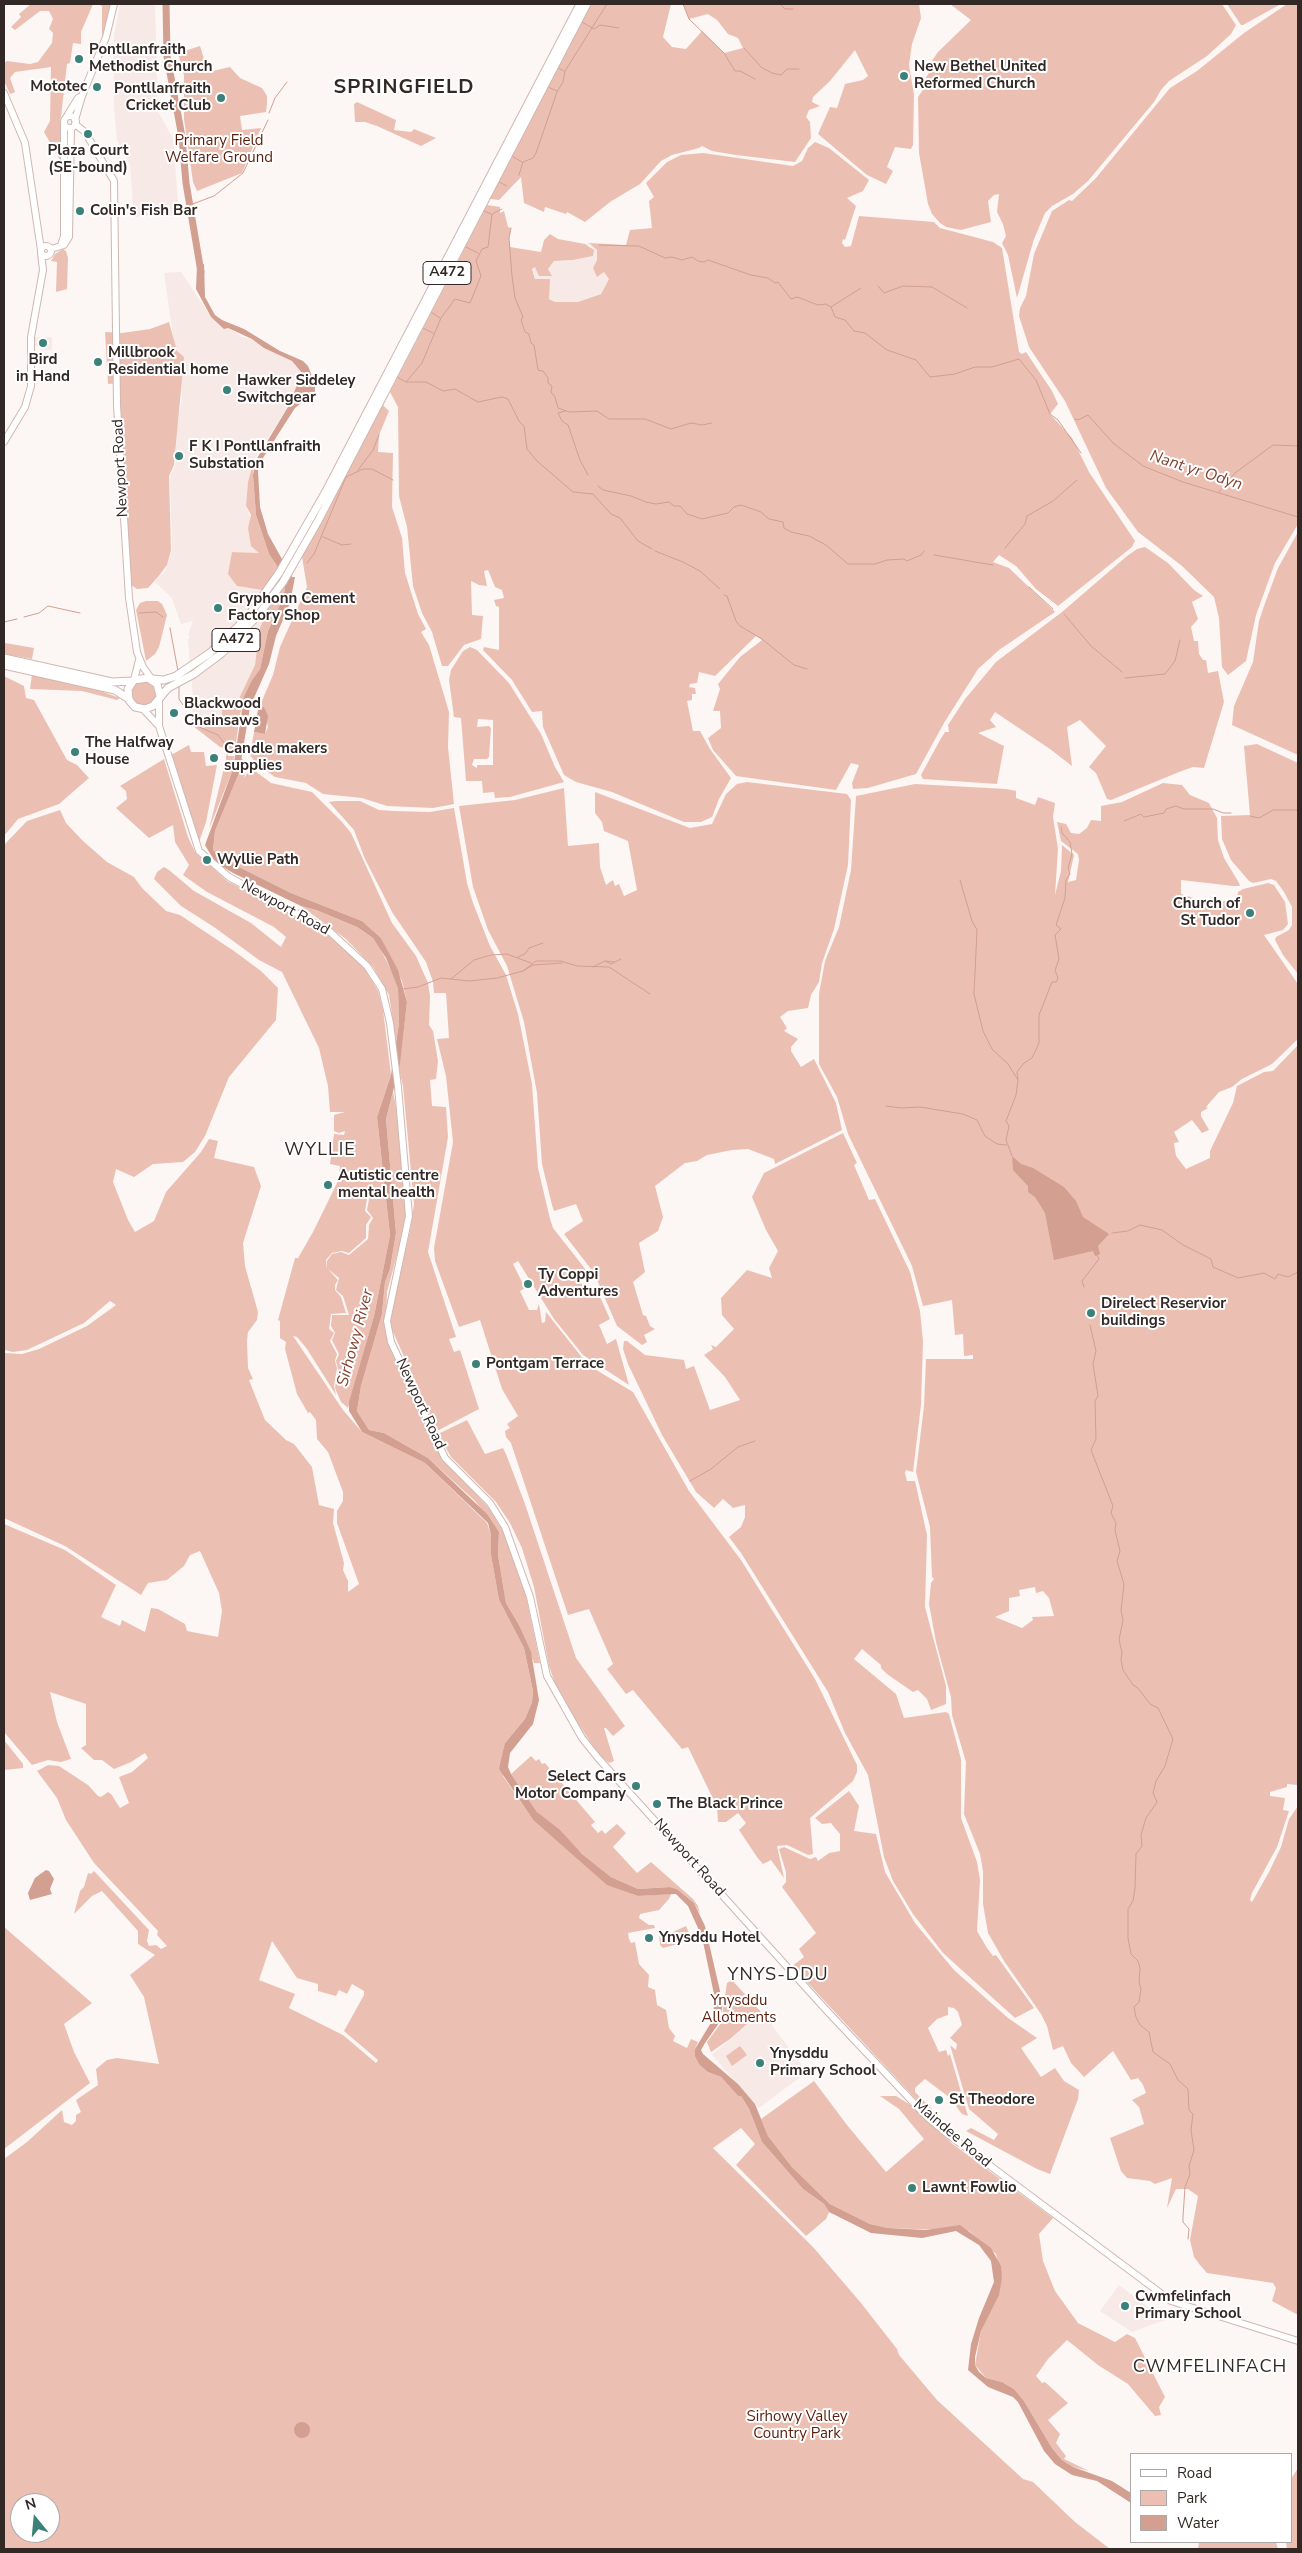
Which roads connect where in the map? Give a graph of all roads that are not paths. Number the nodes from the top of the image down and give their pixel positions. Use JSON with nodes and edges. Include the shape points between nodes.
{"nodes":[{"id":1,"x":114,"y":4,"type":"edge"},
{"id":2,"x":580,"y":4,"type":"edge"},
{"id":3,"x":587,"y":4,"type":"edge"},
{"id":4,"x":4,"y":93,"type":"edge"},
{"id":5,"x":82,"y":96,"type":"junction"},
{"id":6,"x":71,"y":124,"type":"junction"},
{"id":7,"x":38,"y":234,"type":"junction"},
{"id":8,"x":49,"y":249,"type":"junction"},
{"id":9,"x":41,"y":251,"type":"junction"},
{"id":10,"x":43,"y":270,"type":"junction"},
{"id":11,"x":4,"y":442,"type":"edge"},
{"id":12,"x":4,"y":658,"type":"edge"},
{"id":13,"x":139,"y":659,"type":"junction"},
{"id":14,"x":4,"y":665,"type":"edge"},
{"id":15,"x":152,"y":679,"type":"junction"},
{"id":16,"x":176,"y":680,"type":"junction"},
{"id":17,"x":133,"y":681,"type":"junction"},
{"id":18,"x":159,"y":698,"type":"junction"},
{"id":19,"x":129,"y":700,"type":"junction"},
{"id":20,"x":143,"y":709,"type":"junction"},
{"id":21,"x":159,"y":726,"type":"junction"},
{"id":22,"x":898,"y":2087,"type":"joint"},
{"id":23,"x":1298,"y":2341,"type":"edge"}],
"edges":[{"from":1,"to":5,"type":"main road","via":[[106,37]]},
{"from":2,"to":16,"type":"main road","number":"A472","via":[[279,573],[247,618]]},
{"from":3,"to":16,"type":"main road","number":"A472","via":[[283,582],[222,653]]},
{"from":4,"to":7,"type":"main road","via":[[22,133]]},
{"from":5,"to":6,"type":"main road"},
{"from":5,"to":6,"type":"main road","via":[[63,121]]},
{"from":6,"to":8,"type":"main road","via":[[69,237],[66,243]]},
{"from":6,"to":13,"type":"main road","name":"Newport Road","via":[[85,132],[114,181],[120,472],[131,616]]},
{"from":7,"to":8,"type":"main road"},
{"from":7,"to":9,"type":"main road"},
{"from":8,"to":9,"type":"main road","via":[[46,256]]},
{"from":8,"to":10,"type":"main road"},
{"from":9,"to":10,"type":"main road"},
{"from":10,"to":11,"type":"main road","via":[[31,337],[30,391],[25,407]]},
{"from":12,"to":17,"type":"main road","via":[[116,683]]},
{"from":13,"to":15,"type":"main road","name":"Newport Road"},
{"from":13,"to":17,"type":"main road","name":"Newport Road"},
{"from":14,"to":19,"type":"main road","via":[[111,689]]},
{"from":15,"to":16,"type":"main road","number":"A472"},
{"from":15,"to":17,"type":"main road","via":[[141,677]]},
{"from":15,"to":18,"type":"main road","via":[[158,686]]},
{"from":16,"to":18,"type":"main road","number":"A472"},
{"from":17,"to":19,"type":"main road","via":[[127,692]]},
{"from":18,"to":20,"type":"main road","via":[[151,708]]},
{"from":18,"to":21,"type":"main road","name":"Newport Road"},
{"from":19,"to":20,"type":"main road"},
{"from":20,"to":21,"type":"main road","name":"Newport Road"},
{"from":21,"to":22,"type":"main road","name":"Newport Road","via":[[199,851],[229,877],[316,922],[354,951],[382,989],[398,1088],[409,1216],[388,1312],[389,1332],[439,1448],[458,1473],[490,1502],[512,1543],[530,1597],[542,1660],[552,1689],[594,1754]]},
{"from":22,"to":23,"type":"main road","name":"Maindee Road","via":[[945,2132],[1171,2301]]}]}
